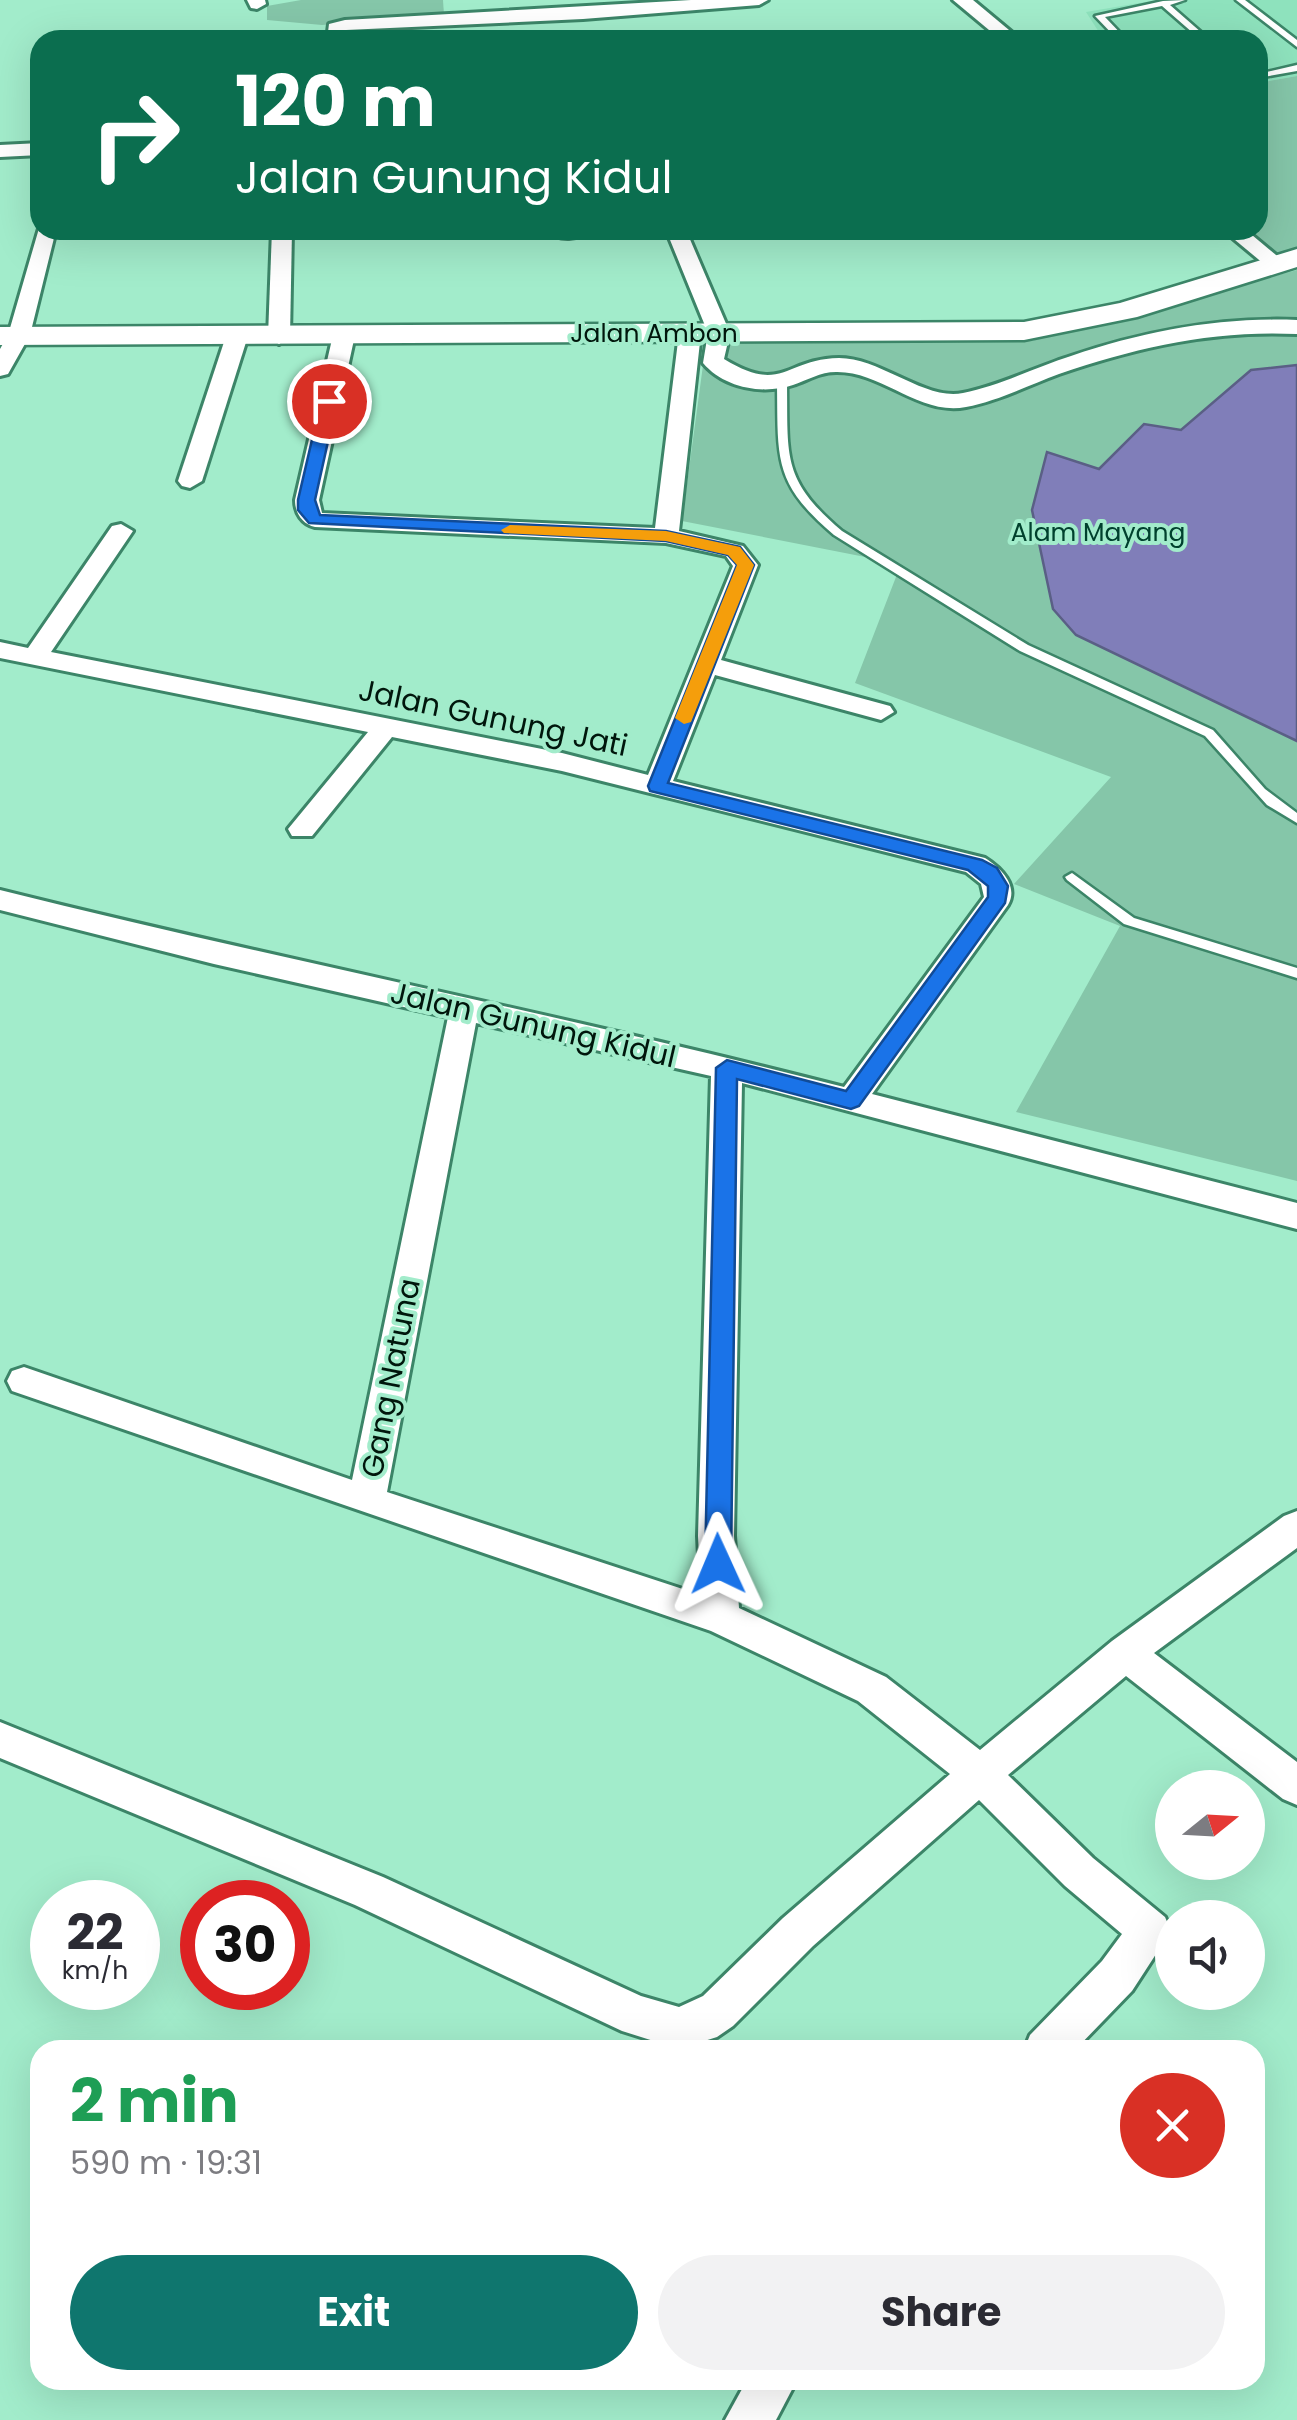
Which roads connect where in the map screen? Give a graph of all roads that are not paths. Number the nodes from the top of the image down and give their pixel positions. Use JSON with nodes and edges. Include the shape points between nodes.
{"nodes":[{"id":1,"x":446,"y":0,"type":"edge"},
{"id":2,"x":759,"y":0,"type":"edge"},
{"id":3,"x":1182,"y":0,"type":"edge"},
{"id":4,"x":1240,"y":0,"type":"edge"},
{"id":5,"x":971,"y":1,"type":"edge"},
{"id":6,"x":1163,"y":3,"type":"junction"},
{"id":7,"x":583,"y":14,"type":"junction"},
{"id":8,"x":448,"y":21,"type":"junction"},
{"id":9,"x":360,"y":30,"type":"edge"},
{"id":10,"x":582,"y":30,"type":"edge"},
{"id":11,"x":1001,"y":30,"type":"edge"},
{"id":12,"x":1113,"y":30,"type":"edge"},
{"id":13,"x":1194,"y":30,"type":"edge"},
{"id":14,"x":1297,"y":44,"type":"edge"},
{"id":15,"x":1297,"y":68,"type":"edge"},
{"id":16,"x":1268,"y":74,"type":"edge"},
{"id":17,"x":30,"y":150,"type":"edge"},
{"id":18,"x":0,"y":151,"type":"edge"},
{"id":19,"x":43,"y":240,"type":"edge"},
{"id":20,"x":282,"y":240,"type":"edge"},
{"id":21,"x":679,"y":240,"type":"edge"},
{"id":22,"x":1250,"y":240,"type":"edge"},
{"id":23,"x":1287,"y":262,"type":"edge"},
{"id":24,"x":1297,"y":327,"type":"edge"},
{"id":25,"x":705,"y":333,"type":"junction"},
{"id":26,"x":10,"y":335,"type":"edge"},
{"id":27,"x":344,"y":335,"type":"junction"},
{"id":28,"x":237,"y":336,"type":"junction"},
{"id":29,"x":279,"y":336,"type":"junction"},
{"id":30,"x":0,"y":369,"type":"edge"},
{"id":31,"x":782,"y":384,"type":"junction"},
{"id":32,"x":190,"y":481,"type":"dead end"},
{"id":33,"x":121,"y":531,"type":"dead end"},
{"id":34,"x":666,"y":536,"type":"junction"},
{"id":35,"x":0,"y":650,"type":"edge"},
{"id":36,"x":34,"y":658,"type":"junction"},
{"id":37,"x":706,"y":664,"type":"junction"},
{"id":38,"x":881,"y":712,"type":"dead end"},
{"id":39,"x":386,"y":728,"type":"junction"},
{"id":40,"x":657,"y":786,"type":"junction"},
{"id":41,"x":1297,"y":819,"type":"edge"},
{"id":42,"x":302,"y":828,"type":"dead end"},
{"id":43,"x":1072,"y":877,"type":"dead end"},
{"id":44,"x":1,"y":903,"type":"edge"},
{"id":45,"x":1297,"y":973,"type":"edge"},
{"id":46,"x":464,"y":1010,"type":"junction"},
{"id":47,"x":727,"y":1068,"type":"junction"},
{"id":48,"x":851,"y":1100,"type":"junction"},
{"id":49,"x":1297,"y":1216,"type":"edge"},
{"id":50,"x":24,"y":1381,"type":"dead end"},
{"id":51,"x":371,"y":1502,"type":"junction"},
{"id":52,"x":1297,"y":1527,"type":"edge"},
{"id":53,"x":721,"y":1618,"type":"junction"},
{"id":54,"x":1125,"y":1653,"type":"junction"},
{"id":55,"x":0,"y":1740,"type":"edge"},
{"id":56,"x":980,"y":1774,"type":"junction"},
{"id":57,"x":1297,"y":1786,"type":"edge"},
{"id":58,"x":1055,"y":2040,"type":"edge"}],
"edges":[{"from":1,"to":8,"type":"street"},
{"from":2,"to":7,"type":"street"},
{"from":3,"to":6,"type":"lane"},
{"from":4,"to":14,"type":"lane"},
{"from":5,"to":11,"type":"street"},
{"from":6,"to":12,"type":"lane","via":[[1099,16]]},
{"from":6,"to":13,"type":"lane"},
{"from":7,"to":8,"type":"street"},
{"from":7,"to":10,"type":"street"},
{"from":8,"to":9,"type":"street"},
{"from":15,"to":16,"type":"lane"},
{"from":17,"to":18,"type":"street"},
{"from":19,"to":26,"type":"street"},
{"from":20,"to":29,"type":"street"},
{"from":21,"to":25,"type":"street"},
{"from":22,"to":23,"type":"street"},
{"from":23,"to":25,"type":"street","name":"Jalan Ambon","via":[[1041,330]]},
{"from":24,"to":31,"type":"street","via":[[1264,324],[1141,340],[963,400],[915,393],[844,364]]},
{"from":25,"to":27,"type":"street","name":"Jalan Ambon"},
{"from":25,"to":31,"type":"street","via":[[714,363],[764,385]]},
{"from":25,"to":34,"type":"street"},
{"from":26,"to":28,"type":"street","name":"Jalan Ambon"},
{"from":26,"to":30,"type":"street"},
{"from":27,"to":29,"type":"street","name":"Jalan Ambon"},
{"from":27,"to":34,"type":"street","via":[[307,500],[315,520]]},
{"from":28,"to":29,"type":"street","name":"Jalan Ambon"},
{"from":28,"to":32,"type":"street"},
{"from":31,"to":41,"type":"lane","via":[[784,469],[813,514],[1024,648],[1209,733],[1268,800]]},
{"from":33,"to":36,"type":"street"},
{"from":34,"to":37,"type":"street","via":[[734,551],[746,565]]},
{"from":35,"to":36,"type":"street","name":"Jalan Gunung Jati"},
{"from":36,"to":39,"type":"street","name":"Jalan Gunung Jati"},
{"from":37,"to":38,"type":"street"},
{"from":37,"to":40,"type":"street"},
{"from":39,"to":40,"type":"street","name":"Jalan Gunung Jati"},
{"from":39,"to":42,"type":"street"},
{"from":40,"to":48,"type":"street","name":"Jalan Gunung Jati","via":[[990,873],[998,898]]},
{"from":43,"to":45,"type":"lane","via":[[1130,922]]},
{"from":44,"to":46,"type":"street","name":"Jalan Gunung Kidul"},
{"from":46,"to":47,"type":"street","name":"Jalan Gunung Kidul"},
{"from":46,"to":51,"type":"street","name":"Gang Natuna","via":[[368,1488]]},
{"from":47,"to":48,"type":"street","name":"Jalan Gunung Kidul"},
{"from":47,"to":53,"type":"street","via":[[716,1536]]},
{"from":48,"to":49,"type":"street","name":"Jalan Gunung Kidul"},
{"from":50,"to":51,"type":"street"},
{"from":51,"to":53,"type":"street","name":"Gang Natuna"},
{"from":52,"to":54,"type":"street"},
{"from":53,"to":56,"type":"street","name":"Gang Natuna","via":[[872,1688]]},
{"from":54,"to":56,"type":"street"},
{"from":54,"to":57,"type":"street"},
{"from":55,"to":56,"type":"street","via":[[368,1891],[669,2028],[702,2022]]},
{"from":56,"to":58,"type":"street","name":"Gang Natuna","via":[[1150,1931]]}]}
